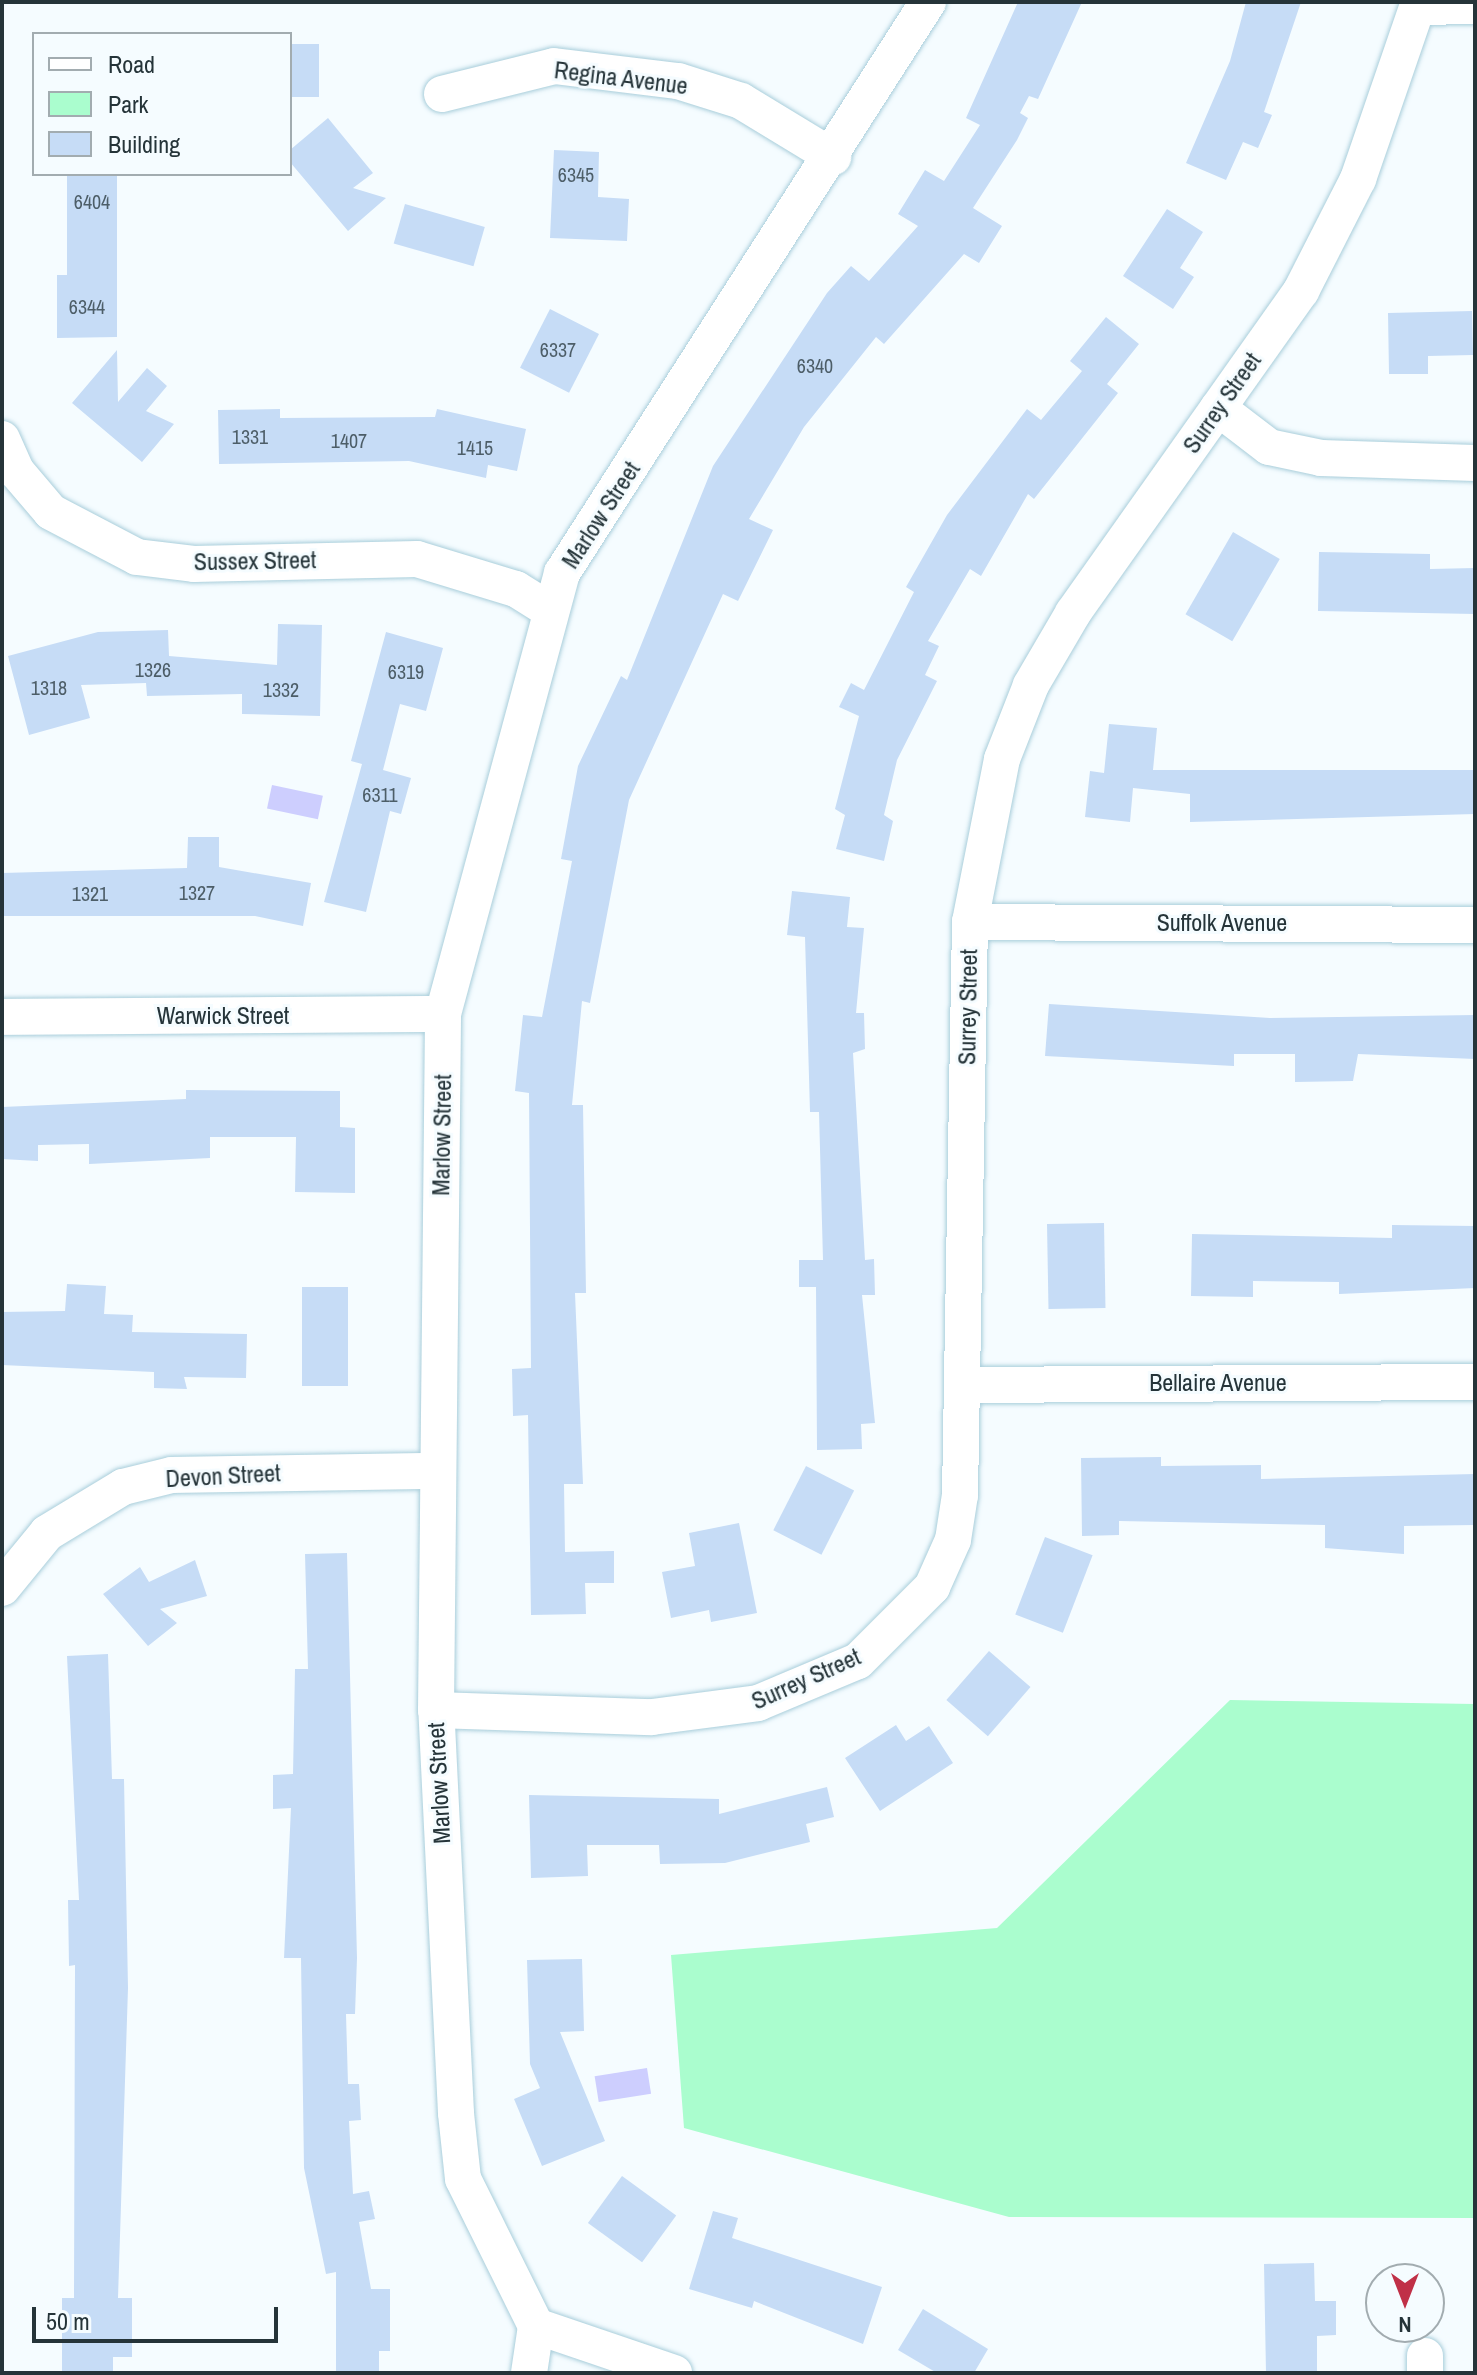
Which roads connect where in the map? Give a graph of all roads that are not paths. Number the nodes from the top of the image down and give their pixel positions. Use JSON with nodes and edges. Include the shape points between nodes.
{"nodes":[{"id":1,"x":928,"y":2,"type":"edge"},
{"id":2,"x":1419,"y":4,"type":"edge"},
{"id":3,"x":1475,"y":6,"type":"edge"},
{"id":4,"x":442,"y":94,"type":"dead end"},
{"id":5,"x":833,"y":157,"type":"junction"},
{"id":6,"x":1218,"y":408,"type":"junction"},
{"id":7,"x":2,"y":439,"type":"edge"},
{"id":8,"x":1475,"y":463,"type":"edge"},
{"id":9,"x":549,"y":610,"type":"junction"},
{"id":10,"x":970,"y":922,"type":"junction"},
{"id":11,"x":1475,"y":925,"type":"edge"},
{"id":12,"x":443,"y":1014,"type":"junction"},
{"id":13,"x":2,"y":1017,"type":"edge"},
{"id":14,"x":1475,"y":1382,"type":"edge"},
{"id":15,"x":962,"y":1385,"type":"junction"},
{"id":16,"x":437,"y":1471,"type":"junction"},
{"id":17,"x":2,"y":1588,"type":"edge"},
{"id":18,"x":436,"y":1710,"type":"junction"},
{"id":19,"x":536,"y":2326,"type":"junction"},
{"id":20,"x":529,"y":2373,"type":"edge"},
{"id":21,"x":674,"y":2373,"type":"edge"}],
"edges":[{"from":1,"to":5,"type":"street","name":"Marlow Street"},
{"from":2,"to":3,"type":"street"},
{"from":2,"to":6,"type":"street","name":"Surrey Street","via":[[1384,112],[1322,252]]},
{"from":4,"to":5,"type":"street","name":"Regina Avenue","via":[[554,66],[678,81],[741,101]]},
{"from":5,"to":9,"type":"street","name":"Marlow Street","via":[[562,573]]},
{"from":6,"to":8,"type":"street","via":[[1269,447],[1377,465]]},
{"from":6,"to":10,"type":"street","name":"Surrey Street","via":[[1031,685],[1002,759]]},
{"from":7,"to":9,"type":"street","name":"Sussex Street","via":[[17,472],[51,512],[137,557],[194,564],[417,559],[516,589]]},
{"from":9,"to":12,"type":"street","name":"Marlow Street"},
{"from":10,"to":11,"type":"street","name":"Suffolk Avenue"},
{"from":10,"to":15,"type":"street","name":"Surrey Street"},
{"from":12,"to":13,"type":"street","name":"Warwick Street"},
{"from":12,"to":16,"type":"street","name":"Marlow Street"},
{"from":14,"to":15,"type":"street","name":"Bellaire Avenue"},
{"from":15,"to":18,"type":"street","name":"Surrey Street","via":[[953,1540],[932,1587],[858,1661],[717,1712],[652,1717]]},
{"from":16,"to":17,"type":"street","name":"Devon Street","via":[[172,1475],[123,1487],[47,1533]]},
{"from":16,"to":18,"type":"street","name":"Marlow Street"},
{"from":18,"to":19,"type":"street","name":"Marlow Street","via":[[463,2179]]},
{"from":19,"to":20,"type":"street"},
{"from":19,"to":21,"type":"street"}]}
